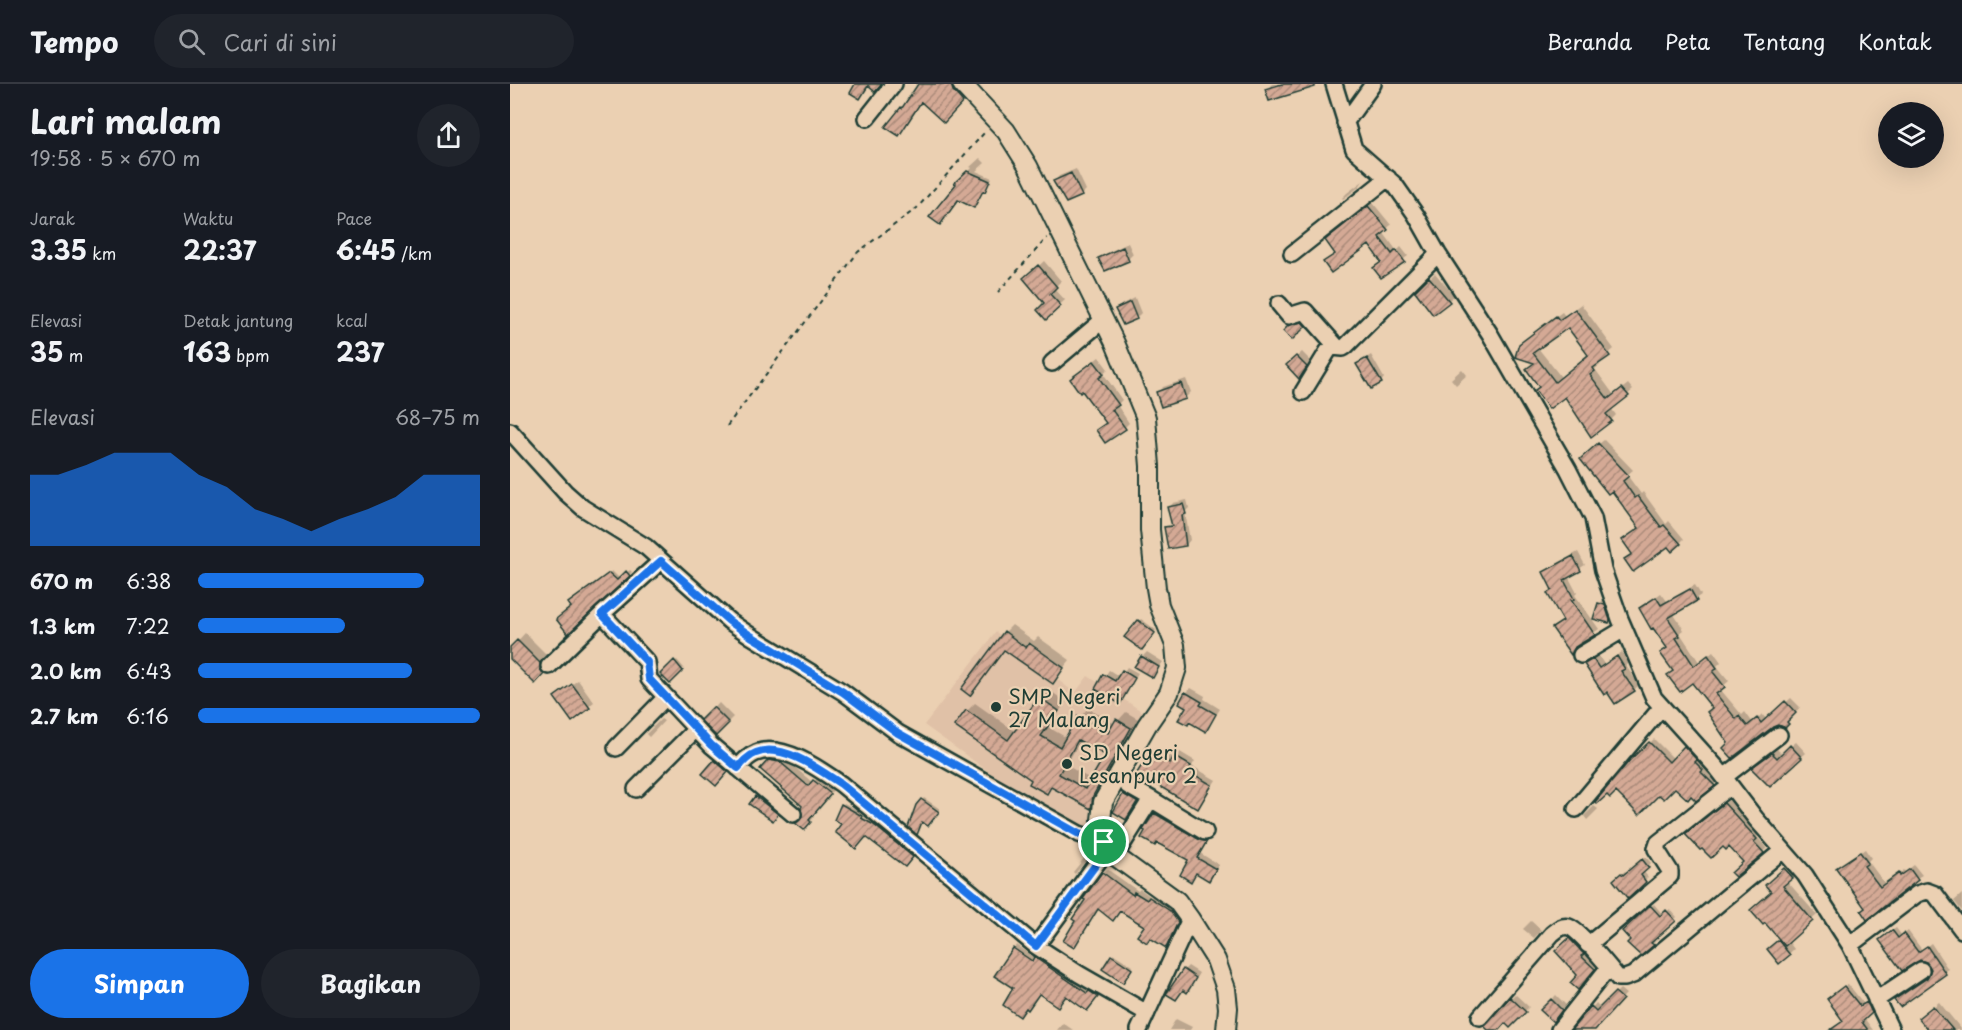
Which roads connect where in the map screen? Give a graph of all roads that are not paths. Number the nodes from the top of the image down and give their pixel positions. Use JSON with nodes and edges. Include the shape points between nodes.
{"nodes":[{"id":1,"x":894,"y":84,"type":"edge"},
{"id":2,"x":962,"y":84,"type":"edge"},
{"id":3,"x":1334,"y":84,"type":"edge"},
{"id":4,"x":1373,"y":84,"type":"edge"},
{"id":5,"x":867,"y":118,"type":"dead end"},
{"id":6,"x":1345,"y":123,"type":"junction"},
{"id":7,"x":1388,"y":178,"type":"junction"},
{"id":8,"x":1292,"y":254,"type":"dead end"},
{"id":9,"x":1438,"y":254,"type":"junction"},
{"id":10,"x":1279,"y":304,"type":"dead end"},
{"id":11,"x":1104,"y":320,"type":"junction"},
{"id":12,"x":1337,"y":347,"type":"junction"},
{"id":13,"x":1052,"y":363,"type":"dead end"},
{"id":14,"x":1303,"y":392,"type":"dead end"},
{"id":15,"x":510,"y":431,"type":"edge"},
{"id":16,"x":661,"y":561,"type":"junction"},
{"id":17,"x":602,"y":614,"type":"junction"},
{"id":18,"x":1624,"y":629,"type":"junction"},
{"id":19,"x":1581,"y":655,"type":"dead end"},
{"id":20,"x":549,"y":666,"type":"dead end"},
{"id":21,"x":666,"y":697,"type":"junction"},
{"id":22,"x":1661,"y":708,"type":"junction"},
{"id":23,"x":696,"y":729,"type":"junction"},
{"id":24,"x":1779,"y":735,"type":"dead end"},
{"id":25,"x":616,"y":748,"type":"dead end"},
{"id":26,"x":738,"y":768,"type":"junction"},
{"id":27,"x":1727,"y":781,"type":"junction"},
{"id":28,"x":1128,"y":786,"type":"dead end"},
{"id":29,"x":636,"y":789,"type":"dead end"},
{"id":30,"x":1150,"y":799,"type":"junction"},
{"id":31,"x":1576,"y":809,"type":"dead end"},
{"id":32,"x":793,"y":814,"type":"dead end"},
{"id":33,"x":1204,"y":832,"type":"dead end"},
{"id":34,"x":1109,"y":849,"type":"junction"},
{"id":35,"x":1783,"y":850,"type":"junction"},
{"id":36,"x":1190,"y":919,"type":"junction"},
{"id":37,"x":1962,"y":930,"type":"edge"},
{"id":38,"x":1588,"y":945,"type":"junction"},
{"id":39,"x":1850,"y":945,"type":"junction"},
{"id":40,"x":1036,"y":946,"type":"junction"},
{"id":41,"x":1609,"y":967,"type":"junction"},
{"id":42,"x":1921,"y":970,"type":"dead end"},
{"id":43,"x":1876,"y":1000,"type":"junction"},
{"id":44,"x":1147,"y":1012,"type":"junction"},
{"id":45,"x":1480,"y":1017,"type":"dead end"},
{"id":46,"x":1139,"y":1030,"type":"edge"},
{"id":47,"x":1226,"y":1030,"type":"edge"},
{"id":48,"x":1559,"y":1030,"type":"edge"},
{"id":49,"x":1892,"y":1030,"type":"edge"}],
"edges":[{"from":1,"to":5,"type":"street"},
{"from":2,"to":11,"type":"street","via":[[1019,151]]},
{"from":3,"to":6,"type":"street"},
{"from":4,"to":6,"type":"street"},
{"from":6,"to":7,"type":"street","via":[[1354,149]]},
{"from":7,"to":8,"type":"street"},
{"from":7,"to":9,"type":"street","via":[[1416,215]]},
{"from":9,"to":12,"type":"street","via":[[1346,346]]},
{"from":9,"to":18,"type":"street","via":[[1505,360],[1593,518],[1604,570]]},
{"from":10,"to":12,"type":"street","via":[[1290,316],[1305,311]]},
{"from":11,"to":13,"type":"street"},
{"from":11,"to":34,"type":"street","via":[[1146,418],[1153,560],[1159,605],[1175,645],[1177,668],[1169,693],[1104,802],[1100,820]]},
{"from":12,"to":14,"type":"street","via":[[1322,357]]},
{"from":15,"to":16,"type":"street","via":[[564,492]]},
{"from":16,"to":17,"type":"street"},
{"from":16,"to":34,"type":"street","via":[[729,621],[843,692],[898,733]]},
{"from":17,"to":20,"type":"street"},
{"from":17,"to":21,"type":"street","via":[[644,658],[649,679]]},
{"from":18,"to":19,"type":"street"},
{"from":18,"to":22,"type":"street"},
{"from":21,"to":23,"type":"street"},
{"from":21,"to":25,"type":"street"},
{"from":22,"to":27,"type":"street"},
{"from":22,"to":31,"type":"street"},
{"from":23,"to":26,"type":"street"},
{"from":23,"to":29,"type":"street"},
{"from":24,"to":27,"type":"street"},
{"from":26,"to":32,"type":"street"},
{"from":26,"to":40,"type":"street","via":[[757,752],[775,751],[809,762],[841,784]]},
{"from":27,"to":35,"type":"street"},
{"from":27,"to":38,"type":"street","via":[[1658,843],[1656,849],[1670,876]]},
{"from":28,"to":30,"type":"street"},
{"from":30,"to":33,"type":"street"},
{"from":30,"to":34,"type":"street"},
{"from":34,"to":36,"type":"street","via":[[1177,901]]},
{"from":34,"to":40,"type":"street"},
{"from":35,"to":39,"type":"street","via":[[1805,875]]},
{"from":35,"to":41,"type":"street","via":[[1633,975],[1618,978]]},
{"from":36,"to":44,"type":"street"},
{"from":36,"to":47,"type":"street","via":[[1223,975],[1228,1008]]},
{"from":37,"to":39,"type":"street","via":[[1935,894],[1921,892]]},
{"from":38,"to":41,"type":"street"},
{"from":38,"to":45,"type":"street","via":[[1569,927],[1562,927]]},
{"from":39,"to":43,"type":"street"},
{"from":40,"to":44,"type":"street"},
{"from":41,"to":48,"type":"street"},
{"from":42,"to":43,"type":"street"},
{"from":43,"to":49,"type":"street"},
{"from":44,"to":46,"type":"street"}]}
